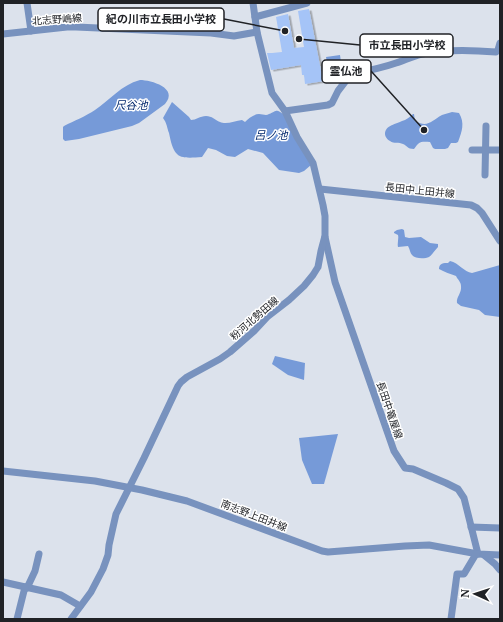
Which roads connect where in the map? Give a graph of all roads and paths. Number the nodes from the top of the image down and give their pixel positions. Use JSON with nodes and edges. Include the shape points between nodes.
{"nodes":[{"id":1,"x":27,"y":3,"type":"edge"},
{"id":2,"x":253,"y":3,"type":"edge"},
{"id":3,"x":307,"y":3,"type":"edge"},
{"id":4,"x":255,"y":17,"type":"junction"},
{"id":5,"x":31,"y":31,"type":"junction"},
{"id":6,"x":257,"y":32,"type":"junction"},
{"id":7,"x":3,"y":34,"type":"edge"},
{"id":8,"x":500,"y":43,"type":"edge"},
{"id":9,"x":285,"y":111,"type":"junction"},
{"id":10,"x":486,"y":126,"type":"dead end"},
{"id":11,"x":472,"y":150,"type":"dead end"},
{"id":12,"x":486,"y":150,"type":"junction"},
{"id":13,"x":500,"y":150,"type":"edge"},
{"id":14,"x":485,"y":175,"type":"dead end"},
{"id":15,"x":320,"y":189,"type":"junction"},
{"id":16,"x":325,"y":236,"type":"junction"},
{"id":17,"x":500,"y":241,"type":"edge"},
{"id":18,"x":3,"y":471,"type":"edge"},
{"id":19,"x":129,"y":488,"type":"junction"},
{"id":20,"x":472,"y":527,"type":"junction"},
{"id":21,"x":500,"y":528,"type":"edge"},
{"id":22,"x":39,"y":554,"type":"dead end"},
{"id":23,"x":479,"y":554,"type":"junction"},
{"id":24,"x":500,"y":555,"type":"edge"},
{"id":25,"x":500,"y":570,"type":"edge"},
{"id":26,"x":3,"y":582,"type":"edge"},
{"id":27,"x":26,"y":587,"type":"junction"},
{"id":28,"x":80,"y":606,"type":"junction"},
{"id":29,"x":17,"y":619,"type":"edge"},
{"id":30,"x":71,"y":619,"type":"edge"},
{"id":31,"x":451,"y":619,"type":"edge"}],
"edges":[{"from":1,"to":5,"type":"street"},
{"from":2,"to":4,"type":"street","name":"粉河北勢田線"},
{"from":3,"to":4,"type":"street"},
{"from":4,"to":6,"type":"street","name":"粉河北勢田線"},
{"from":5,"to":6,"type":"street","name":"北志野嶋線","via":[[76,27],[234,36]]},
{"from":5,"to":7,"type":"street","name":"北志野嶋線"},
{"from":6,"to":9,"type":"street","name":"粉河北勢田線","via":[[272,93]]},
{"from":8,"to":9,"type":"street","via":[[496,52],[437,51],[351,74],[332,103]]},
{"from":9,"to":15,"type":"street","name":"粉河北勢田線","via":[[313,163]]},
{"from":10,"to":12,"type":"street"},
{"from":11,"to":12,"type":"street"},
{"from":12,"to":13,"type":"street"},
{"from":12,"to":14,"type":"street"},
{"from":15,"to":16,"type":"street","name":"粉河北勢田線","via":[[325,216]]},
{"from":15,"to":17,"type":"street","name":"長田中上田井線","via":[[471,205],[482,213]]},
{"from":16,"to":19,"type":"street","name":"粉河北勢田線","via":[[318,267],[304,286],[230,352],[181,382]]},
{"from":16,"to":20,"type":"street","name":"長田中篭屋線","via":[[335,282],[394,451],[405,468],[413,469],[458,489],[464,498]]},
{"from":18,"to":19,"type":"street","name":"南志野上田井線","via":[[95,481]]},
{"from":19,"to":23,"type":"street","name":"南志野上田井線","via":[[186,501],[322,551],[429,545]]},
{"from":19,"to":28,"type":"street","name":"粉河北勢田線","via":[[116,514],[103,569]]},
{"from":20,"to":21,"type":"street"},
{"from":20,"to":23,"type":"street","name":"長田中篭屋線"},
{"from":22,"to":27,"type":"street","via":[[35,571]]},
{"from":23,"to":24,"type":"street","name":"南志野上田井線"},
{"from":23,"to":25,"type":"street","via":[[496,564]]},
{"from":23,"to":31,"type":"street","via":[[464,574],[457,574]]},
{"from":26,"to":27,"type":"street"},
{"from":27,"to":28,"type":"street","via":[[61,595]]},
{"from":27,"to":29,"type":"street"},
{"from":28,"to":30,"type":"street","name":"粉河北勢田線"}]}
